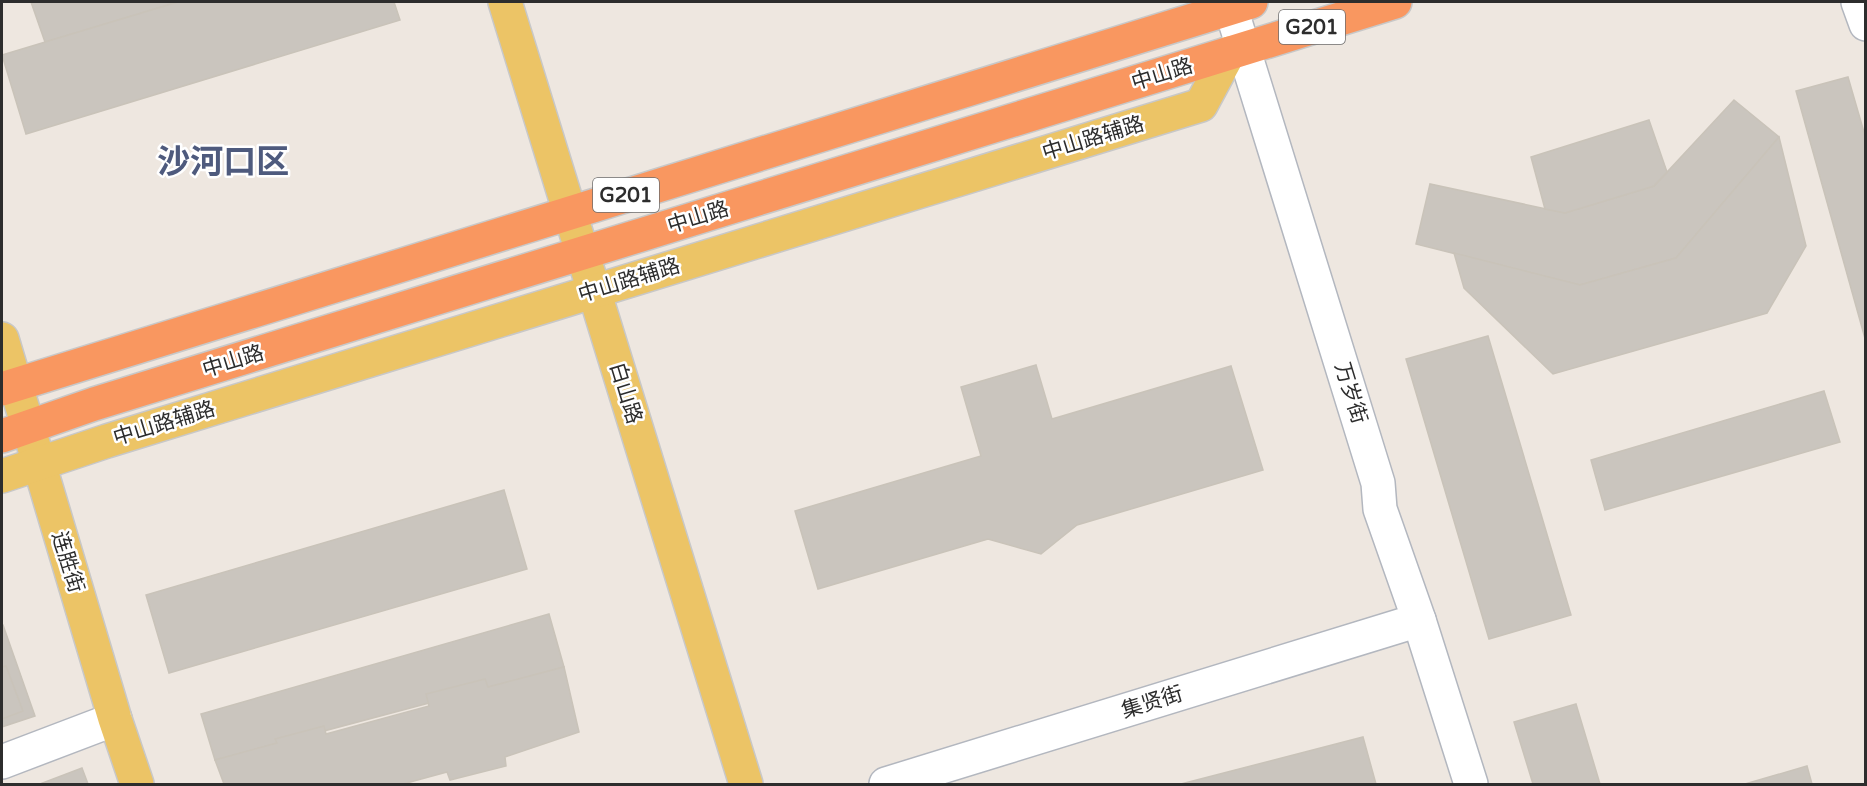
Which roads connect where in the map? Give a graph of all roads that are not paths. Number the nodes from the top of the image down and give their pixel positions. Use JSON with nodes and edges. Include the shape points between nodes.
{"nodes":[{"id":1,"x":505,"y":2,"type":"edge"},
{"id":2,"x":1395,"y":2,"type":"edge"},
{"id":3,"x":1858,"y":2,"type":"edge"},
{"id":4,"x":1237,"y":4,"type":"edge"},
{"id":5,"x":1866,"y":24,"type":"edge"},
{"id":6,"x":1236,"y":51,"type":"junction"},
{"id":7,"x":570,"y":212,"type":"junction"},
{"id":8,"x":583,"y":253,"type":"junction"},
{"id":9,"x":594,"y":291,"type":"junction"},
{"id":10,"x":2,"y":339,"type":"edge"},
{"id":11,"x":8,"y":387,"type":"edge"},
{"id":12,"x":15,"y":431,"type":"edge"},
{"id":13,"x":39,"y":463,"type":"junction"},
{"id":14,"x":2,"y":476,"type":"edge"},
{"id":15,"x":1419,"y":620,"type":"junction"},
{"id":16,"x":115,"y":719,"type":"junction"},
{"id":17,"x":2,"y":762,"type":"edge"},
{"id":18,"x":137,"y":784,"type":"edge"},
{"id":19,"x":746,"y":784,"type":"edge"},
{"id":20,"x":886,"y":784,"type":"edge"},
{"id":21,"x":1471,"y":784,"type":"edge"}],
"edges":[{"from":1,"to":7,"type":"main road","name":"白山路"},
{"from":2,"to":6,"type":"highway","name":"中山路","number":"G201"},
{"from":3,"to":5,"type":"street"},
{"from":4,"to":6,"type":"street","name":"万岁街"},
{"from":4,"to":7,"type":"highway","name":"中山路","number":"G201"},
{"from":6,"to":8,"type":"highway","name":"中山路","number":"G201"},
{"from":6,"to":9,"type":"main road","name":"中山路辅路","via":[[1201,105]]},
{"from":6,"to":15,"type":"street","name":"万岁街","via":[[1378,483],[1380,509]]},
{"from":7,"to":8,"type":"main road","name":"白山路"},
{"from":7,"to":11,"type":"highway","name":"中山路","number":"G201"},
{"from":8,"to":9,"type":"main road","name":"白山路"},
{"from":8,"to":12,"type":"highway","name":"中山路","number":"G201"},
{"from":9,"to":13,"type":"main road","name":"中山路辅路"},
{"from":9,"to":19,"type":"main road","name":"白山路"},
{"from":10,"to":11,"type":"main road","name":"连胜街"},
{"from":11,"to":12,"type":"main road","name":"连胜街"},
{"from":12,"to":13,"type":"main road","name":"连胜街"},
{"from":13,"to":14,"type":"main road","name":"中山路辅路"},
{"from":13,"to":16,"type":"main road","name":"连胜街"},
{"from":15,"to":20,"type":"street","name":"集贤街"},
{"from":15,"to":21,"type":"street","name":"万岁街"},
{"from":16,"to":17,"type":"street"},
{"from":16,"to":18,"type":"main road","name":"连胜街"}]}
